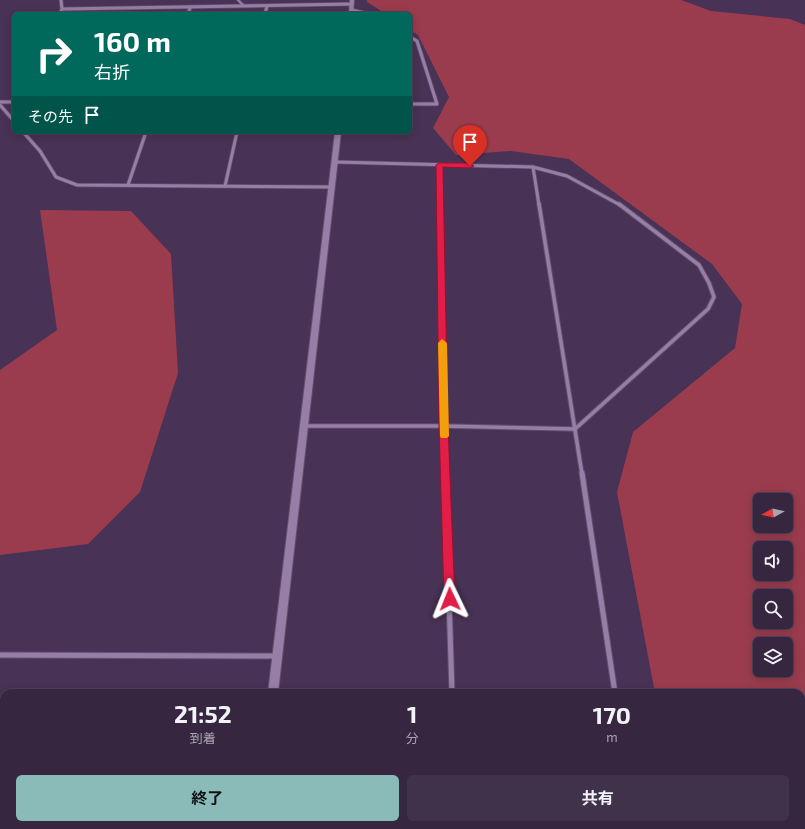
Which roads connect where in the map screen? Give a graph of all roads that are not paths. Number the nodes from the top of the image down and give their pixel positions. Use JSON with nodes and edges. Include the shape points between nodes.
{"nodes":[{"id":1,"x":61,"y":0,"type":"edge"},
{"id":2,"x":238,"y":0,"type":"edge"},
{"id":3,"x":352,"y":2,"type":"edge"},
{"id":4,"x":244,"y":6,"type":"junction"},
{"id":5,"x":267,"y":6,"type":"junction"},
{"id":6,"x":190,"y":8,"type":"junction"},
{"id":7,"x":62,"y":9,"type":"junction"},
{"id":8,"x":61,"y":12,"type":"edge"},
{"id":9,"x":189,"y":12,"type":"edge"},
{"id":10,"x":266,"y":12,"type":"edge"},
{"id":11,"x":351,"y":12,"type":"edge"},
{"id":12,"x":412,"y":38,"type":"edge"},
{"id":13,"x":12,"y":102,"type":"edge"},
{"id":14,"x":0,"y":103,"type":"edge"},
{"id":15,"x":412,"y":104,"type":"edge"},
{"id":16,"x":12,"y":118,"type":"edge"},
{"id":17,"x":25,"y":134,"type":"edge"},
{"id":18,"x":145,"y":134,"type":"edge"},
{"id":19,"x":237,"y":134,"type":"edge"},
{"id":20,"x":338,"y":134,"type":"edge"},
{"id":21,"x":335,"y":162,"type":"junction"},
{"id":22,"x":439,"y":165,"type":"junction"},
{"id":23,"x":533,"y":167,"type":"junction"},
{"id":24,"x":128,"y":185,"type":"junction"},
{"id":25,"x":225,"y":186,"type":"junction"},
{"id":26,"x":332,"y":187,"type":"junction"},
{"id":27,"x":303,"y":426,"type":"junction"},
{"id":28,"x":444,"y":426,"type":"junction"},
{"id":29,"x":575,"y":428,"type":"junction"},
{"id":30,"x":0,"y":655,"type":"edge"},
{"id":31,"x":277,"y":656,"type":"junction"},
{"id":32,"x":273,"y":689,"type":"edge"},
{"id":33,"x":452,"y":689,"type":"edge"},
{"id":34,"x":614,"y":689,"type":"edge"}],
"edges":[{"from":1,"to":7,"type":"street"},
{"from":2,"to":4,"type":"lane"},
{"from":3,"to":5,"type":"street"},
{"from":3,"to":11,"type":"street"},
{"from":4,"to":5,"type":"street"},
{"from":4,"to":6,"type":"street"},
{"from":5,"to":10,"type":"street"},
{"from":6,"to":7,"type":"street"},
{"from":6,"to":9,"type":"street"},
{"from":7,"to":8,"type":"street"},
{"from":12,"to":15,"type":"street","via":[[417,41],[438,104]]},
{"from":13,"to":14,"type":"street"},
{"from":14,"to":16,"type":"street"},
{"from":17,"to":24,"type":"street","via":[[40,151],[56,177],[77,185]]},
{"from":18,"to":24,"type":"street"},
{"from":19,"to":25,"type":"street"},
{"from":20,"to":21,"type":"street"},
{"from":21,"to":22,"type":"street"},
{"from":21,"to":26,"type":"street"},
{"from":22,"to":23,"type":"street"},
{"from":22,"to":28,"type":"street"},
{"from":23,"to":29,"type":"street"},
{"from":23,"to":29,"type":"street","via":[[567,176],[616,202],[699,265],[714,297],[708,309]]},
{"from":24,"to":25,"type":"street"},
{"from":25,"to":26,"type":"street"},
{"from":26,"to":27,"type":"street"},
{"from":27,"to":28,"type":"street"},
{"from":27,"to":31,"type":"street"},
{"from":28,"to":29,"type":"street"},
{"from":28,"to":33,"type":"street"},
{"from":29,"to":34,"type":"street"},
{"from":30,"to":31,"type":"street"},
{"from":31,"to":32,"type":"street"}]}
